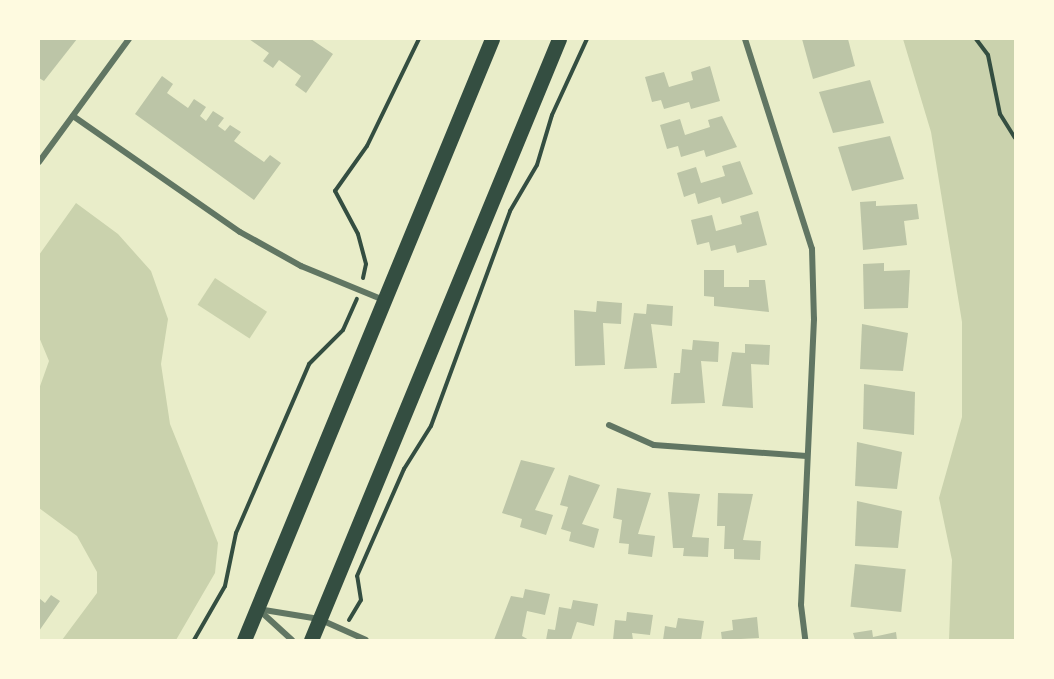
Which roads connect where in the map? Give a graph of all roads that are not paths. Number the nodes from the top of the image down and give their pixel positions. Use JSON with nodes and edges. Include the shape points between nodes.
{"nodes":[{"id":1,"x":129,"y":39,"type":"edge"},
{"id":2,"x":492,"y":39,"type":"edge"},
{"id":3,"x":559,"y":39,"type":"edge"},
{"id":4,"x":745,"y":39,"type":"edge"},
{"id":5,"x":73,"y":116,"type":"junction"},
{"id":6,"x":39,"y":162,"type":"edge"},
{"id":7,"x":386,"y":300,"type":"junction"},
{"id":8,"x":609,"y":425,"type":"dead end"},
{"id":9,"x":807,"y":456,"type":"junction"},
{"id":10,"x":257,"y":609,"type":"junction"},
{"id":11,"x":319,"y":619,"type":"junction"},
{"id":12,"x":244,"y":640,"type":"edge"},
{"id":13,"x":292,"y":640,"type":"edge"},
{"id":14,"x":311,"y":640,"type":"edge"},
{"id":15,"x":366,"y":640,"type":"edge"},
{"id":16,"x":805,"y":640,"type":"edge"}],
"edges":[{"from":1,"to":5,"type":"street"},
{"from":2,"to":7,"type":"main road"},
{"from":3,"to":11,"type":"main road"},
{"from":4,"to":9,"type":"street","via":[[812,249]]},
{"from":5,"to":6,"type":"street"},
{"from":5,"to":7,"type":"street","via":[[240,232],[359,291]]},
{"from":7,"to":10,"type":"main road"},
{"from":8,"to":9,"type":"street","via":[[654,445]]},
{"from":9,"to":16,"type":"street","via":[[801,605]]},
{"from":10,"to":11,"type":"street"},
{"from":10,"to":12,"type":"main road"},
{"from":10,"to":13,"type":"street"},
{"from":11,"to":14,"type":"main road"},
{"from":11,"to":15,"type":"street"}]}
